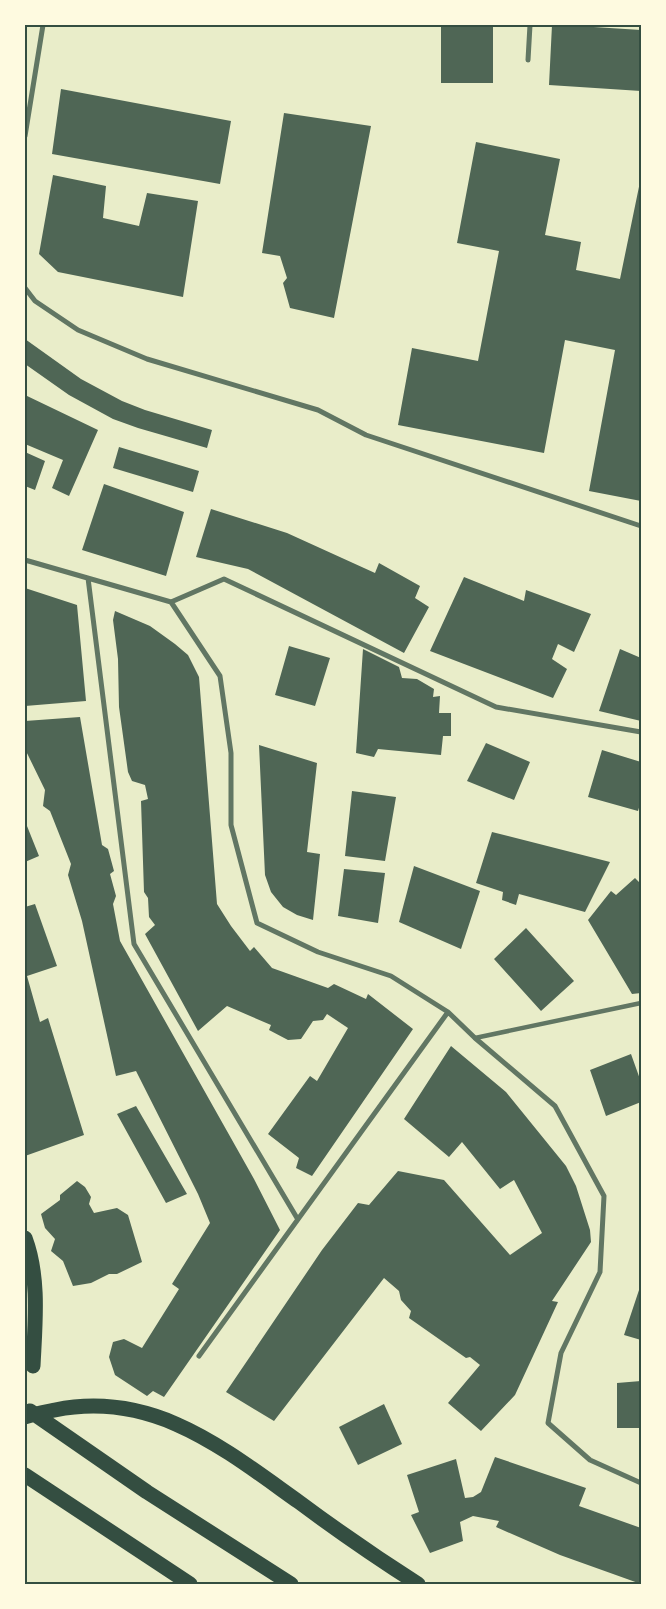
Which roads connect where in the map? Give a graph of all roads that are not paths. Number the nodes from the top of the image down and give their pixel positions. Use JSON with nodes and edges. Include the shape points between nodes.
{"nodes":[{"id":1,"x":43,"y":25,"type":"edge"},
{"id":2,"x":530,"y":25,"type":"edge"},
{"id":3,"x":528,"y":60,"type":"dead end"},
{"id":4,"x":25,"y":136,"type":"edge"},
{"id":5,"x":25,"y":288,"type":"edge"},
{"id":6,"x":641,"y":526,"type":"edge"},
{"id":7,"x":25,"y":560,"type":"edge"},
{"id":8,"x":88,"y":578,"type":"junction"},
{"id":9,"x":171,"y":602,"type":"junction"},
{"id":10,"x":641,"y":732,"type":"edge"},
{"id":11,"x":641,"y":1003,"type":"edge"},
{"id":12,"x":448,"y":1012,"type":"junction"},
{"id":13,"x":475,"y":1038,"type":"junction"},
{"id":14,"x":298,"y":1218,"type":"junction"},
{"id":15,"x":25,"y":1238,"type":"edge"},
{"id":16,"x":199,"y":1356,"type":"dead end"},
{"id":17,"x":33,"y":1366,"type":"dead end"},
{"id":18,"x":25,"y":1408,"type":"edge"},
{"id":19,"x":25,"y":1417,"type":"edge"},
{"id":20,"x":25,"y":1475,"type":"edge"},
{"id":21,"x":641,"y":1483,"type":"edge"},
{"id":22,"x":190,"y":1584,"type":"edge"},
{"id":23,"x":291,"y":1584,"type":"edge"},
{"id":24,"x":418,"y":1584,"type":"edge"}],
"edges":[{"from":1,"to":4,"type":"street"},
{"from":2,"to":3,"type":"street"},
{"from":5,"to":6,"type":"street","via":[[34,301],[78,330],[147,359],[318,410],[366,435]]},
{"from":7,"to":8,"type":"street"},
{"from":8,"to":9,"type":"street"},
{"from":8,"to":14,"type":"street","via":[[134,944]]},
{"from":9,"to":10,"type":"street","via":[[224,579],[496,707]]},
{"from":9,"to":12,"type":"street","via":[[220,676],[232,753],[231,825],[257,923],[318,952],[391,976]]},
{"from":11,"to":13,"type":"street"},
{"from":12,"to":13,"type":"street"},
{"from":12,"to":14,"type":"street"},
{"from":13,"to":21,"type":"street","via":[[556,1106],[604,1196],[600,1272],[561,1353],[548,1423],[590,1460]]},
{"from":14,"to":16,"type":"street"},
{"from":15,"to":17,"type":"highway","via":[[35,1286]]},
{"from":18,"to":23,"type":"highway"},
{"from":19,"to":24,"type":"highway","via":[[98,1405],[129,1408],[164,1418],[232,1455]]},
{"from":20,"to":22,"type":"highway"}]}
